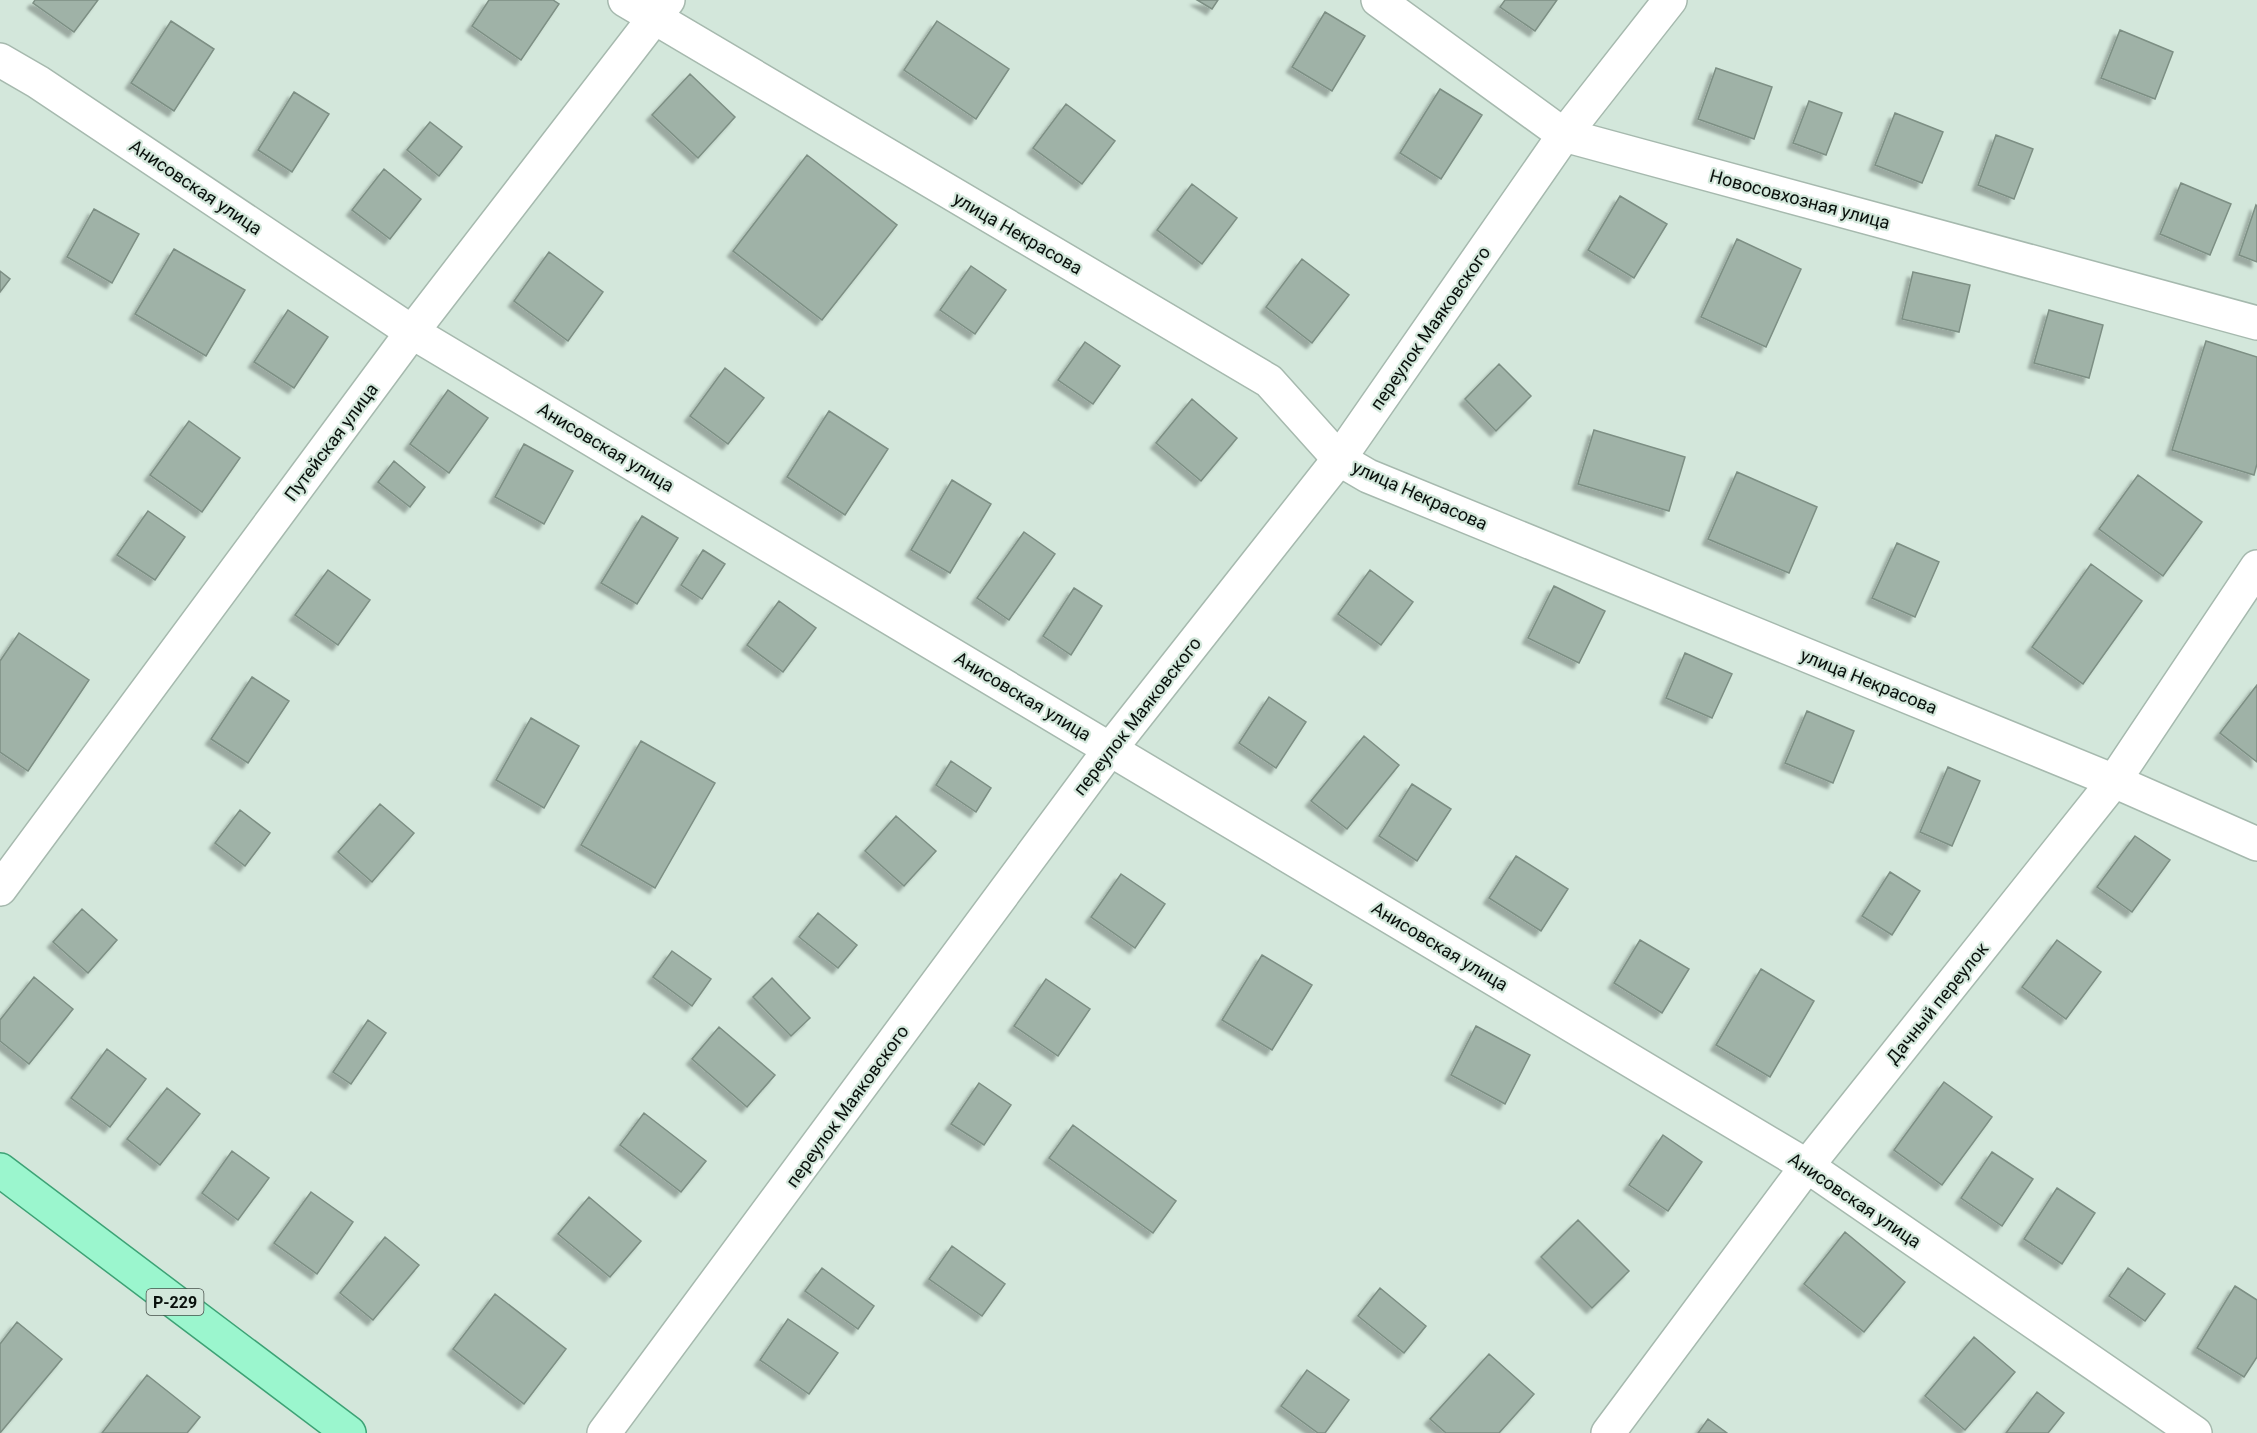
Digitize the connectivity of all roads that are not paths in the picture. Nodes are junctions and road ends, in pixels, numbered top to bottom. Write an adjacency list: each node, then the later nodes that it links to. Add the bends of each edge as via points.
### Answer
1 (625, 0): 4 (street, улица Некрасова)
2 (1378, 0): 6 (street, Новосовхозная улица)
3 (1670, 0): 6 (street, переулок Маяковского)
4 (661, 9): 8 (street, Путейская улица); 9 (street, улица Некрасова, via 1269,381)
5 (0, 60): 8 (street, Анисовская улица)
6 (1564, 135): 7 (street, Новосовхозная улица); 9 (street, переулок Маяковского)
7 (2257, 323)
8 (412, 332): 11 (street, Анисовская улица); 14 (street, Путейская улица)
9 (1339, 459): 11 (street, переулок Маяковского); 12 (street, улица Некрасова, via 1368,476)
10 (2257, 567): 12 (street, Дачный переулок)
11 (1111, 748): 15 (street, Анисовская улица); 18 (street, переулок Маяковского)
12 (2114, 781): 13 (street, улица Некрасова); 15 (street, Дачный переулок)
13 (2257, 844)
14 (0, 888)
15 (1807, 1166): 19 (street, Дачный переулок); 20 (street, Анисовская улица)
16 (0, 1170): 17 (main road, Р-229)
17 (349, 1433)
18 (604, 1433)
19 (1608, 1433)
20 (2195, 1433)

